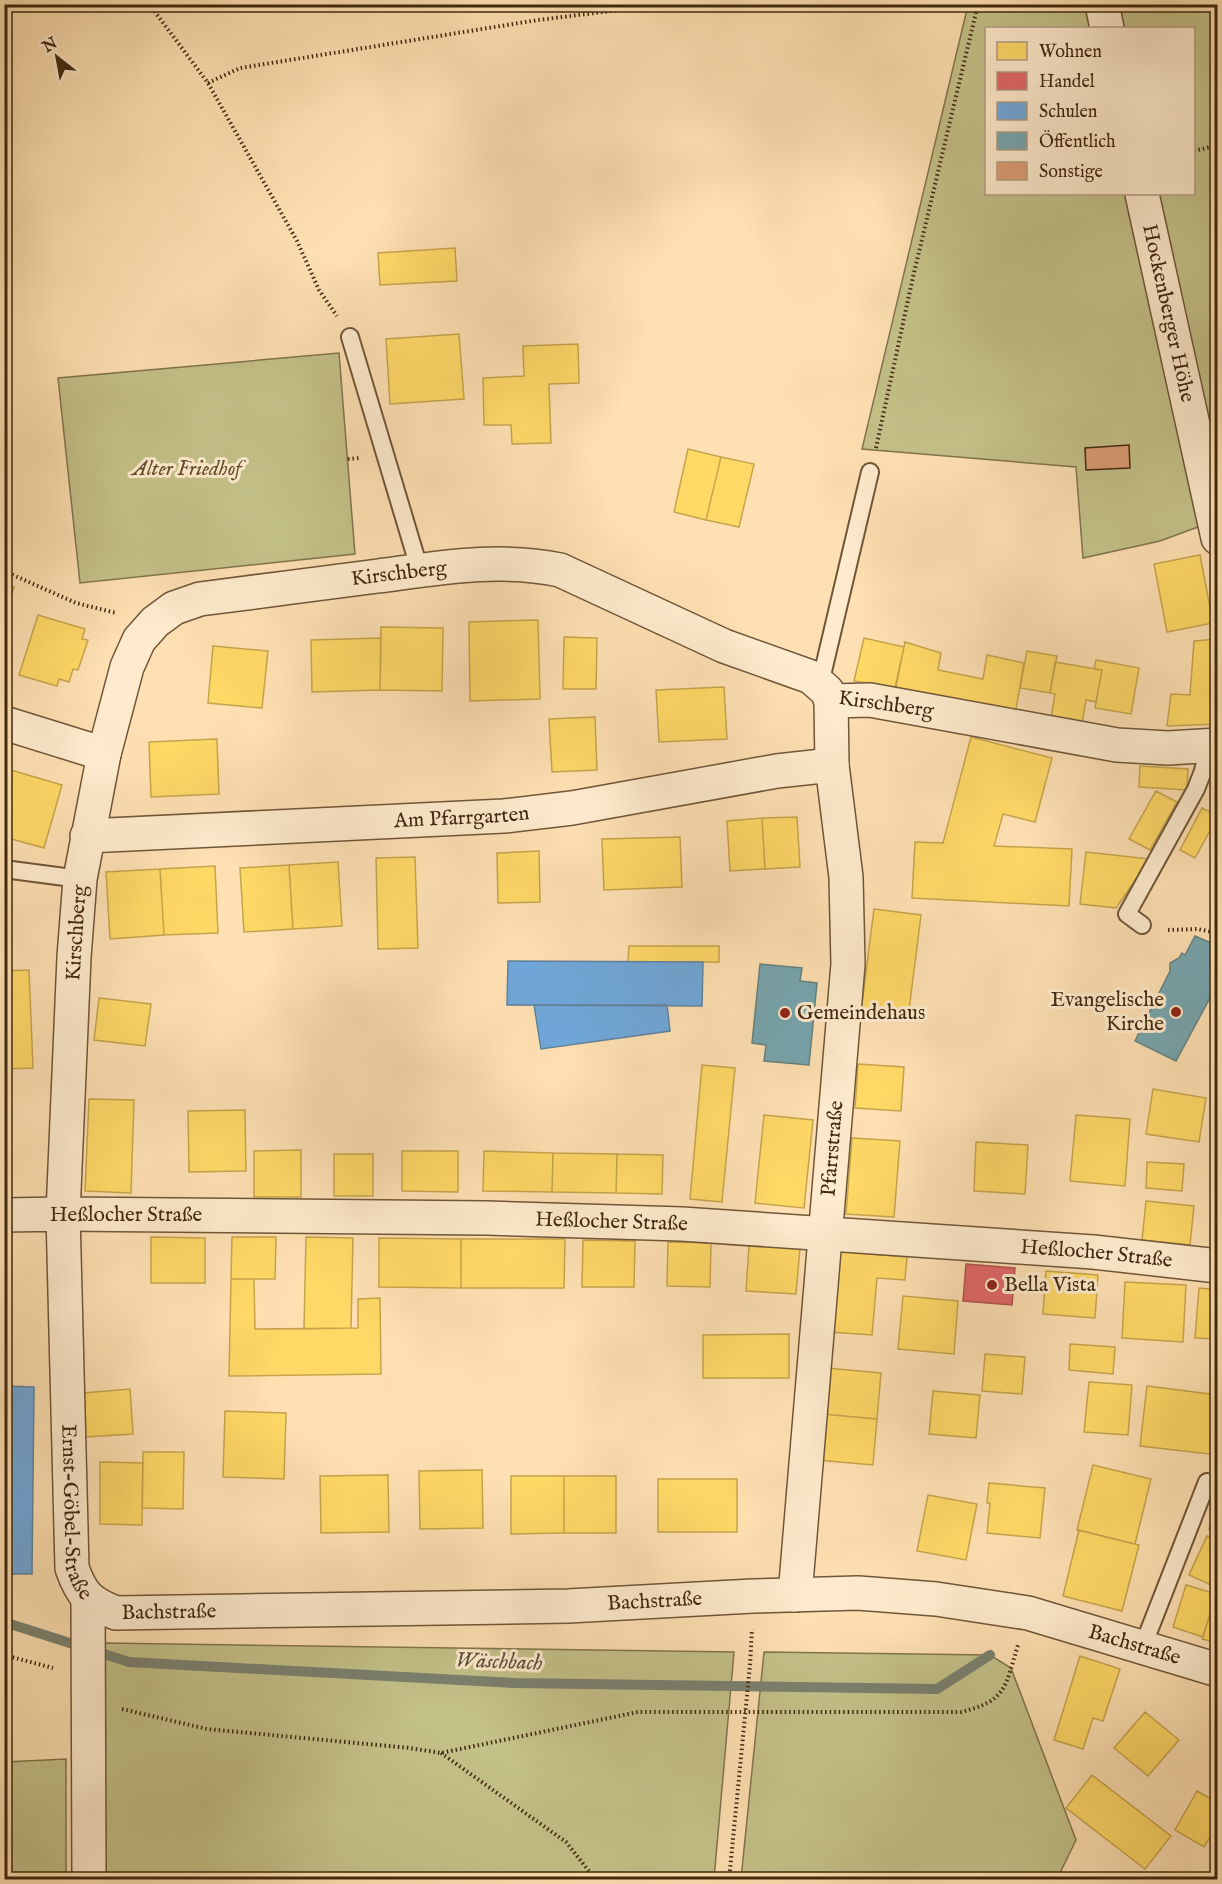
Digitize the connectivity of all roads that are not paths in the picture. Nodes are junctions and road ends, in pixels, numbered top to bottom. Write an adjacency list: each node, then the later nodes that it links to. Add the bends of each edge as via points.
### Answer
1 (1102, 4): 2 (street)
2 (1107, 27)
3 (1143, 195): 6 (street, Hockenberger Höhe)
4 (350, 337): 7 (lane)
5 (870, 472): 8 (lane)
6 (1218, 538)
7 (420, 571): 8 (street, Kirschberg, via 497,563 560,570 724,646 811,677); 11 (street, Kirschberg, via 200,599 174,608 154,622 139,640 127,667)
8 (826, 692): 10 (street, Kirschberg, via 1117,745); 12 (street, Pfarrstraße)
9 (4, 723): 11 (street)
10 (1213, 746): 16 (lane, via 1196,789 1127,914)
11 (104, 754): 13 (street, Kirschberg)
12 (832, 765): 13 (street, Am Pfarrgarten, via 504,816); 19 (street, Pfarrstraße, via 846,877 848,964)
13 (87, 836): 15 (street, Kirschberg)
14 (4, 869): 15 (lane)
15 (80, 879): 17 (street, Kirschberg)
16 (1142, 925)
17 (63, 1214): 18 (street, Heßlocher Straße); 19 (street, Heßlocher Straße, via 486,1218 682,1224); 23 (street, Ernst-Göbel-Straße, via 72,1568)
18 (4, 1215)
19 (826, 1234): 20 (street, Heßlocher Straße, via 1094,1252); 22 (street, Pfarrstraße)
20 (1218, 1266)
21 (1207, 1482): 24 (lane)
22 (795, 1595): 23 (street, Bachstraße, via 568,1606 116,1612); 24 (street, Bachstraße, via 858,1593 936,1599 1028,1613)
23 (87, 1609): 26 (street, Ernst-Göbel-Straße)
24 (1143, 1646): 25 (street, Bachstraße)
25 (1218, 1670)
26 (89, 1880)

